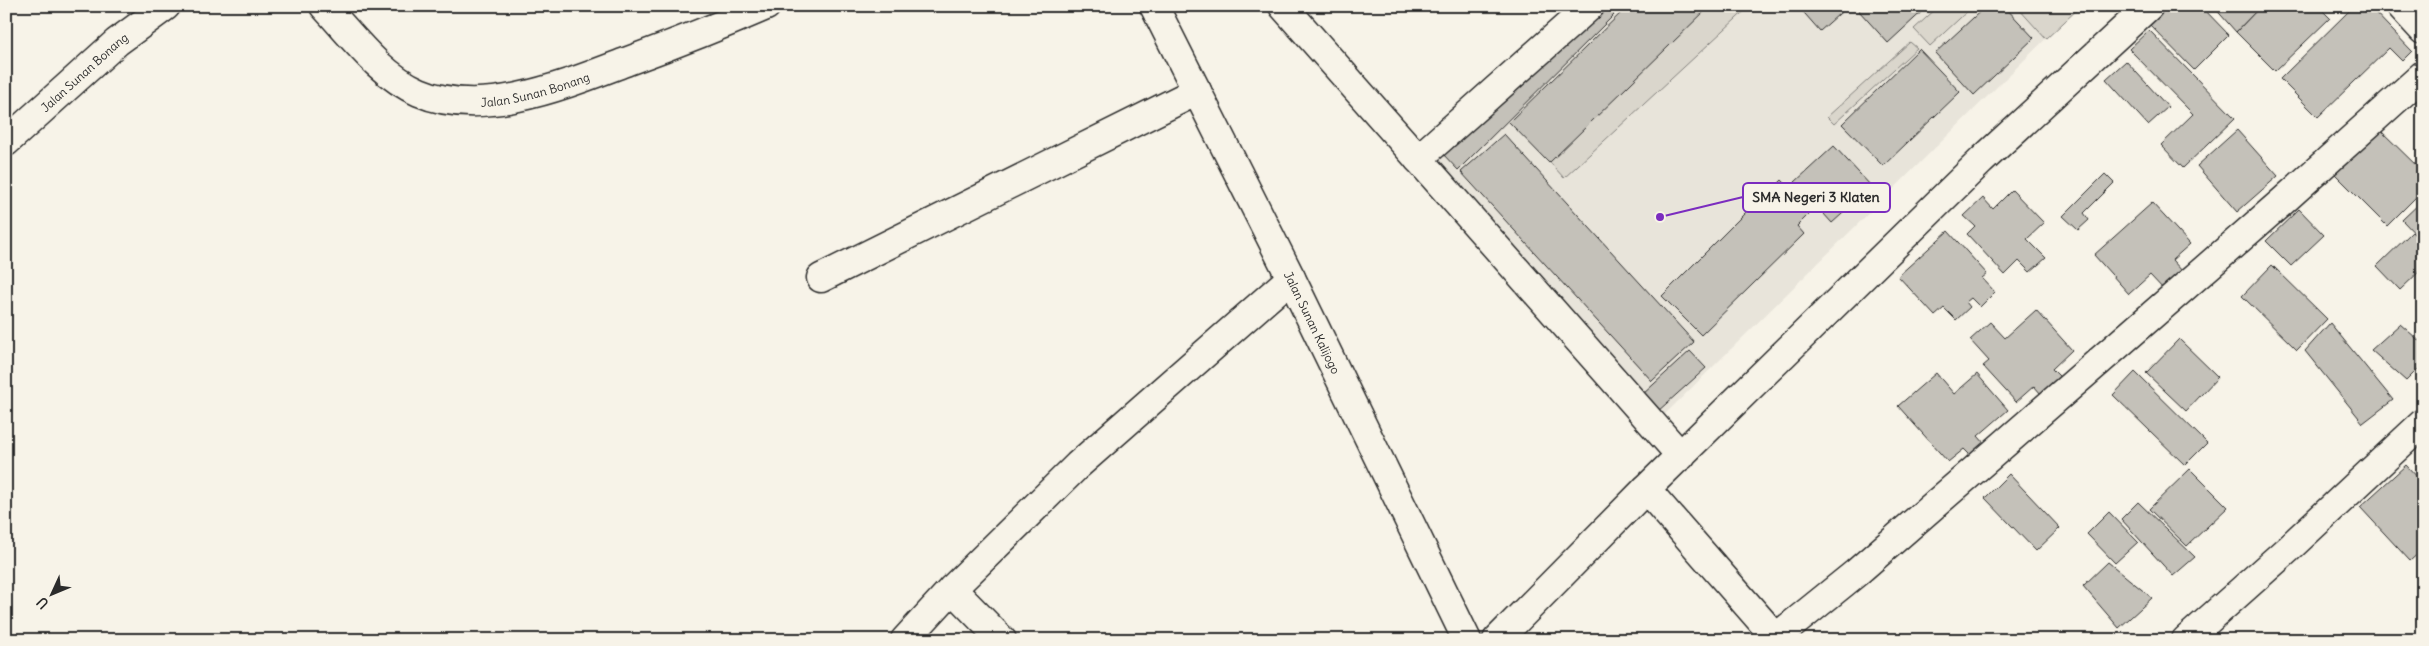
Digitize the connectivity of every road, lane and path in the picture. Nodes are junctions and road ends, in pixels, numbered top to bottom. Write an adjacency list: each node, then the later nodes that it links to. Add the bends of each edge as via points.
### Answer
1 (166, 6): 12 (street, Jalan Sunan Bonang, via 117,42)
2 (324, 6): 3 (street, Jalan Sunan Bonang, via 388,74 420,93 460,102 514,99 574,82 692,38)
3 (766, 6)
4 (1154, 6): 11 (street, Jalan Sunan Kalijogo)
5 (1283, 6): 13 (street)
6 (1590, 6): 13 (street)
7 (2148, 6): 17 (street, via 1981,161)
8 (2401, 6): 9 (street)
9 (2423, 30)
10 (2423, 75): 20 (street, via 2276,208)
11 (1197, 91): 14 (street); 15 (street, Jalan Sunan Kalijogo)
12 (6, 142)
13 (1418, 159): 17 (street)
14 (821, 278)
15 (1291, 278): 19 (street, via 1078,465); 23 (street, Jalan Sunan Kalijogo)
16 (2423, 423): 25 (street)
17 (1681, 456): 18 (street)
18 (1646, 489): 20 (street); 24 (street)
19 (952, 589): 21 (street); 22 (street)
20 (1776, 639)
21 (905, 640)
22 (1002, 640)
23 (1467, 640)
24 (1497, 640)
25 (2186, 640)

